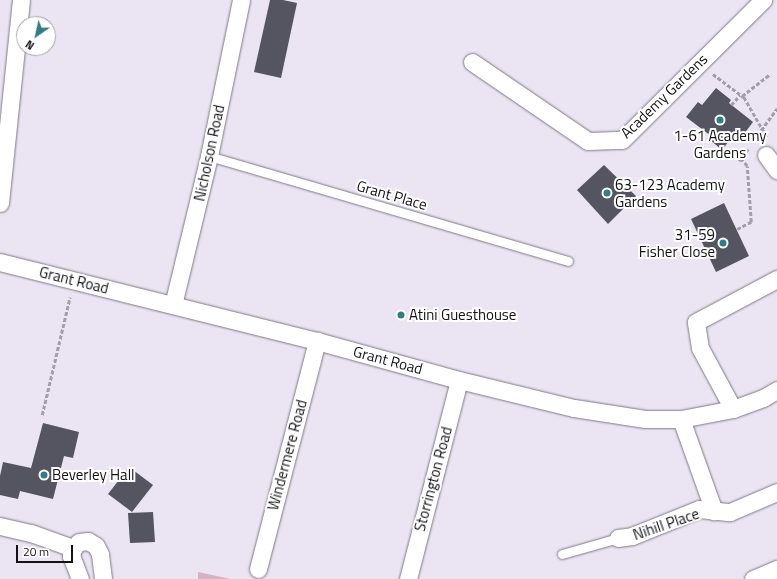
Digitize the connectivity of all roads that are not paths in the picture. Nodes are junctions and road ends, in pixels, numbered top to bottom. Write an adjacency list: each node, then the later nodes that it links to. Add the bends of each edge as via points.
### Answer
1 (21, 0): 8 (street)
2 (241, 0): 6 (street, Nicholson Road)
3 (763, 0): 4 (street, Academy Gardens, via 622,140 588,141)
4 (472, 62)
5 (766, 155): 7 (street)
6 (209, 156): 9 (lane, Grant Place); 12 (street, Nicholson Road)
7 (777, 170)
8 (0, 203)
9 (568, 261)
10 (0, 262): 12 (street, Grant Road)
11 (777, 279): 16 (street, via 696,322 700,348)
12 (173, 305): 13 (street, Grant Road)
13 (317, 341): 14 (street, Grant Road); 24 (street, Windermere Road)
14 (459, 380): 17 (street, Grant Road, via 574,408 645,419); 28 (street, Storrington Road)
15 (777, 390): 16 (street, Grant Road)
16 (733, 409): 17 (street, Grant Road)
17 (681, 419): 19 (street, Nihill Place)
18 (777, 492): 19 (street, Nihill Place, via 730,512)
19 (714, 511): 21 (street, Nihill Place, via 699,509 632,536)
20 (0, 526): 22 (street, via 31,533)
21 (618, 538): 23 (lane)
22 (72, 548): 26 (street, via 79,542 88,541 96,546 100,554); 27 (street, via 71,556)
23 (562, 554)
24 (258, 569)
25 (777, 569): 29 (street)
26 (103, 576): 27 (street)
27 (79, 578)
28 (408, 579)
29 (754, 579)

